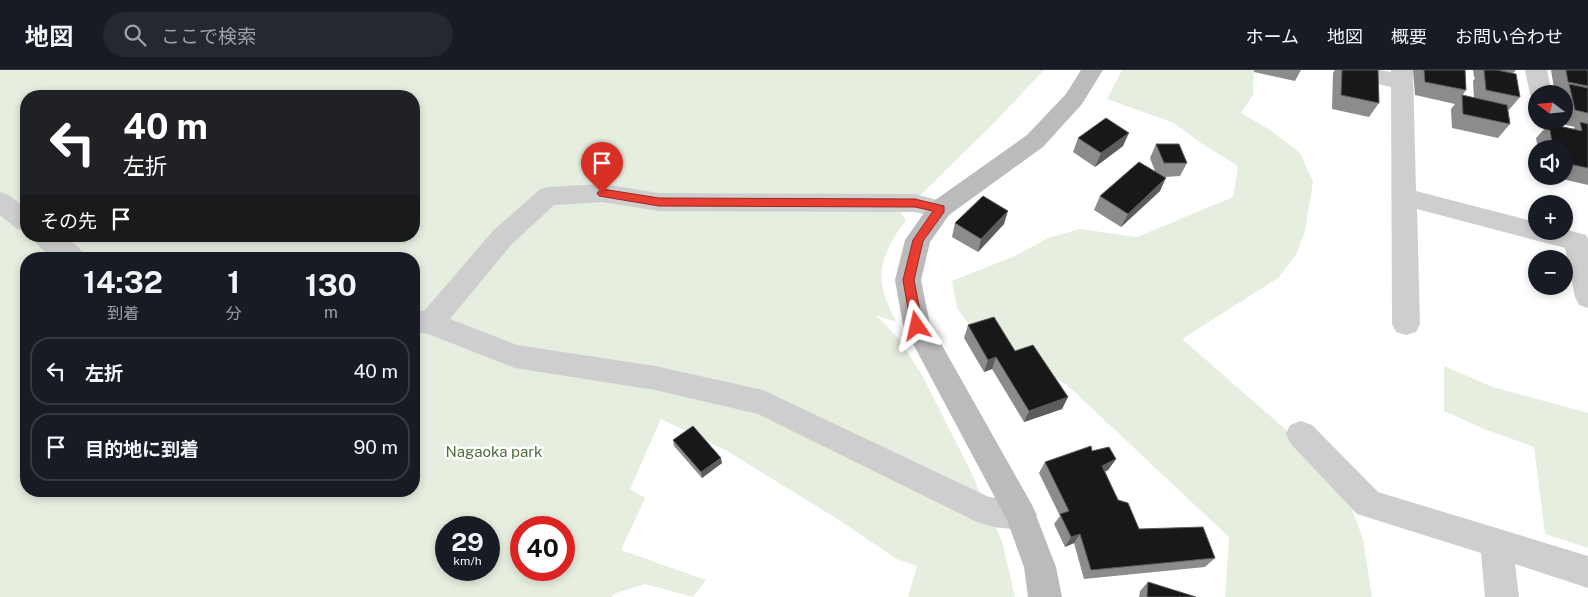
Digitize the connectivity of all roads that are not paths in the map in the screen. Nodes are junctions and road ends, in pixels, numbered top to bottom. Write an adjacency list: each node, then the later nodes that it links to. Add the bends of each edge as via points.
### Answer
1 (1092, 70): 8 (street, via 1074,99 1035,141)
2 (1348, 70): 4 (street)
3 (1536, 70): 5 (street)
4 (1402, 76): 6 (street)
5 (1539, 85)
6 (1404, 197): 10 (street); 16 (street)
7 (0, 201): 9 (street)
8 (940, 209): 15 (street, via 915,203 659,202 602,193 548,196 502,238); 18 (street, via 918,240 908,280 917,326)
9 (20, 217)
10 (1528, 229)
11 (1570, 240): 14 (street, via 1577,242)
12 (53, 242): 13 (street)
13 (65, 252)
14 (1588, 297)
15 (422, 322): 18 (street, via 515,356 655,378 763,402 986,511)
16 (1406, 324)
17 (1301, 434): 19 (street, via 1368,504)
18 (1021, 515): 21 (street, via 1040,566)
19 (1496, 542): 20 (street); 22 (street)
20 (1588, 572)
21 (1045, 597)
22 (1502, 597)

